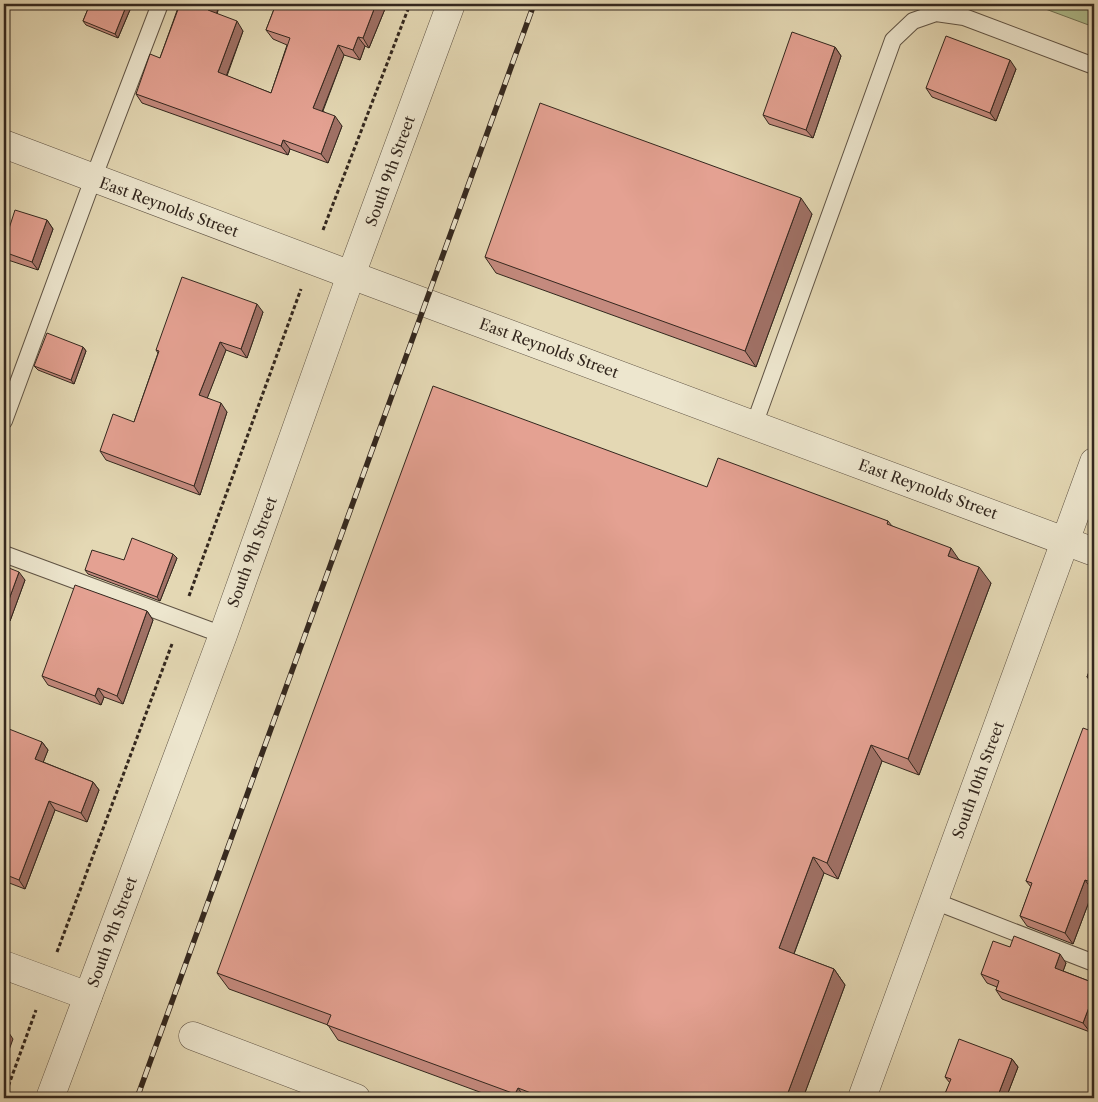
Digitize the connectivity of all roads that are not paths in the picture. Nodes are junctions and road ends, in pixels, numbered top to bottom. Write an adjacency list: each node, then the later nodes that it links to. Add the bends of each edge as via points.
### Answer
1 (160, 4): 5 (lane)
2 (451, 4): 6 (street, South 9th Street)
3 (1094, 66): 8 (lane, via 964,16 936,13 912,21 893,40)
4 (4, 144): 5 (street, East Reynolds Street)
5 (93, 179): 6 (street, East Reynolds Street); 7 (lane)
6 (351, 275): 8 (street, East Reynolds Street); 13 (street, South 9th Street)
7 (4, 421)
8 (754, 425): 10 (street, East Reynolds Street)
9 (1094, 462): 10 (street, South 10th Street)
10 (1066, 541): 11 (street, East Reynolds Street); 14 (street, South 10th Street)
11 (1094, 552)
12 (4, 554): 13 (lane)
13 (223, 635): 17 (street, South 9th Street)
14 (934, 901): 15 (lane); 21 (street, South 10th Street)
15 (1094, 963)
16 (4, 965): 17 (street)
17 (88, 996): 19 (street, South 9th Street)
18 (193, 1036): 20 (street)
19 (50, 1098)
20 (356, 1098)
21 (862, 1098)

